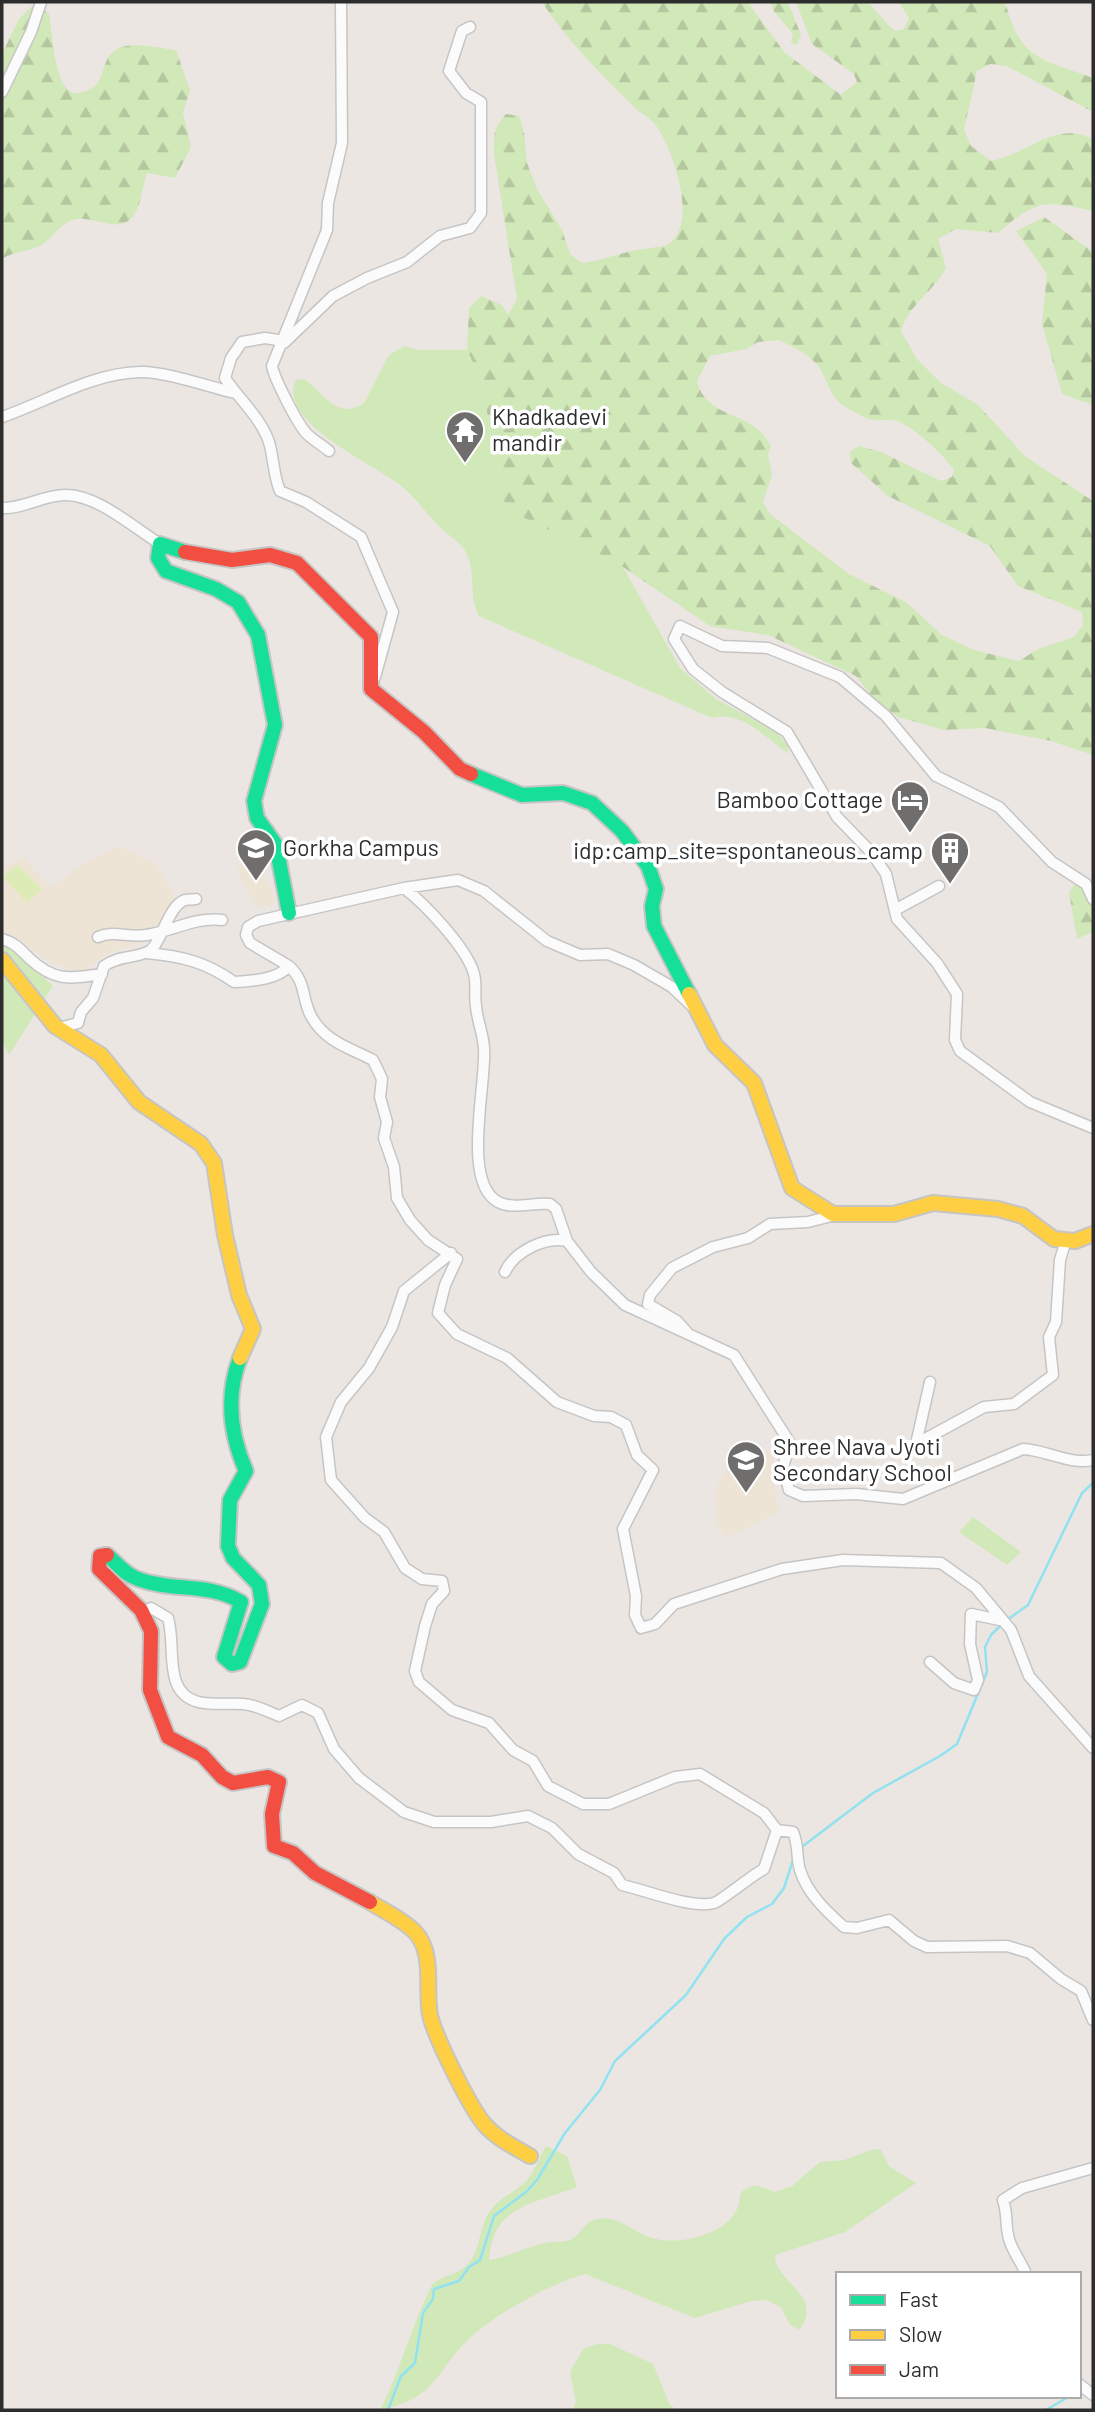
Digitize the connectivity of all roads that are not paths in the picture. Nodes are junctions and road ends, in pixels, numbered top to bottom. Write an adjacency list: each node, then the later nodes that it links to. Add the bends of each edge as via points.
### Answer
1 (41, 2): 4 (street)
2 (341, 2): 5 (street, via 342,143 328,203 327,230)
3 (470, 27): 5 (street, via 462,31 449,71 466,93 481,102 481,213 470,228 440,236 407,262 333,296)
4 (2, 92)
5 (283, 343): 6 (street, via 265,338 242,342 230,358 225,379); 8 (street, via 272,366 275,380 306,433)
6 (237, 393): 7 (street, via 142,372 119,374); 11 (street, via 269,442 273,475 281,491 361,537 393,612)
7 (2, 417)
8 (329, 451)
9 (2, 508): 10 (street, via 15,509 65,495 94,500)
10 (160, 544): 11 (street, via 194,555 232,560 270,555 297,563 372,637); 17 (street, via 158,558 166,571 238,602 258,635 275,725 254,801 257,818 276,845)
11 (371, 689): 26 (street, via 460,769 522,795 562,793 592,803 622,831 648,866 656,889 654,926)
12 (939, 886): 16 (street)
13 (404, 888): 17 (street); 26 (street, via 458,880 484,891 547,941 580,955 608,954 663,981); 32 (street, via 428,905 475,977 475,1005 485,1048 478,1119 482,1181 498,1202 551,1204)
14 (195, 899): 19 (street, via 183,901)
15 (1093, 899): 16 (street, via 1086,884 1052,862 999,807 936,776 886,716 840,677 768,648 722,646 680,626 674,639 694,669 787,732 837,817 886,874)
16 (895, 910): 28 (street, via 897,919 937,962 957,993 955,1040 960,1051 1030,1102)
17 (289, 913): 24 (street, via 258,921 248,927 246,935 250,943)
18 (222, 920): 19 (street, via 202,918)
19 (161, 932): 20 (street, via 129,937 110,932); 22 (street, via 158,944)
20 (98, 937)
21 (2, 939): 25 (street, via 12,941 40,969 66,980)
22 (147, 953): 24 (street, via 184,957 213,967 234,982 274,975); 25 (street, via 112,960)
23 (2, 960): 27 (street)
24 (289, 966): 33 (street, via 300,976 311,1016 337,1045 373,1060 382,1079 380,1097 387,1122 384,1138 394,1167 397,1198 428,1240)
25 (102, 974): 27 (street, via 78,1023)
26 (702, 1019): 29 (street, via 715,1045 754,1083 792,1188)
27 (58, 1028): 38 (street, via 102,1055 139,1102 201,1143 214,1163 239,1295 253,1329 236,1362 230,1406 232,1435 246,1471 230,1500 228,1546 233,1559 259,1585 262,1604 240,1661 232,1664 224,1657 241,1602 229,1592 143,1580 124,1572 108,1555 100,1556 99,1569)
28 (1093, 1128)
29 (839, 1214): 31 (street, via 894,1214 933,1203 998,1209 1023,1216 1054,1239); 35 (street, via 770,1224 748,1238 713,1247 672,1268 648,1304 677,1321)
30 (1093, 1234): 31 (street)
31 (1066, 1240): 36 (street, via 1056,1322 1049,1337 1053,1375 1014,1404 984,1407 916,1444)
32 (567, 1241): 34 (street, via 557,1239 533,1247 510,1260); 35 (street, via 625,1305)
33 (451, 1252): 39 (street, via 457,1259 438,1313 457,1334 507,1358 557,1402 626,1425 637,1455 653,1470 623,1529 633,1573 635,1615 641,1628 655,1624 674,1604 690,1598 782,1569 843,1560 941,1563 976,1588); 42 (street, via 404,1291 392,1327 369,1368 341,1402 326,1437 331,1480 384,1532 405,1568 422,1578 442,1581 444,1591 432,1604 415,1671 419,1682 452,1710 489,1723 513,1750 533,1761 548,1786 583,1804 609,1804 675,1777 700,1774 764,1813)
34 (505, 1272)
35 (690, 1335): 37 (street, via 734,1355 790,1443 783,1467 789,1489 803,1496 856,1494 904,1499 1023,1449)
36 (930, 1382)
37 (1093, 1460)
38 (143, 1613): 42 (street, via 151,1608 168,1618 174,1674 185,1694 205,1705 242,1704 279,1716 302,1705 311,1708 318,1713 334,1749 359,1778 422,1820 484,1823 528,1816 552,1828 578,1854 614,1873 622,1885 692,1903 715,1903 764,1869); 44 (street, via 151,1631 150,1690 168,1737 202,1755 233,1783 268,1777 279,1782 273,1801 274,1846 293,1853 314,1873 353,1891 415,1932 423,1946 430,2014 441,2043 484,2124)
39 (1000, 1620): 40 (street, via 971,1614 970,1644 978,1680 974,1689 954,1683); 41 (street, via 1011,1630 1029,1676)
40 (930, 1662)
41 (1093, 1748)
42 (777, 1830): 43 (street, via 793,1832 799,1868 809,1890 844,1927 889,1920 927,1947 1007,1946 1030,1953 1081,1991)
43 (1093, 2020)
44 (530, 2156)
45 (1093, 2168): 46 (street, via 1022,2188 1003,2200 1009,2238)
46 (1025, 2272)

